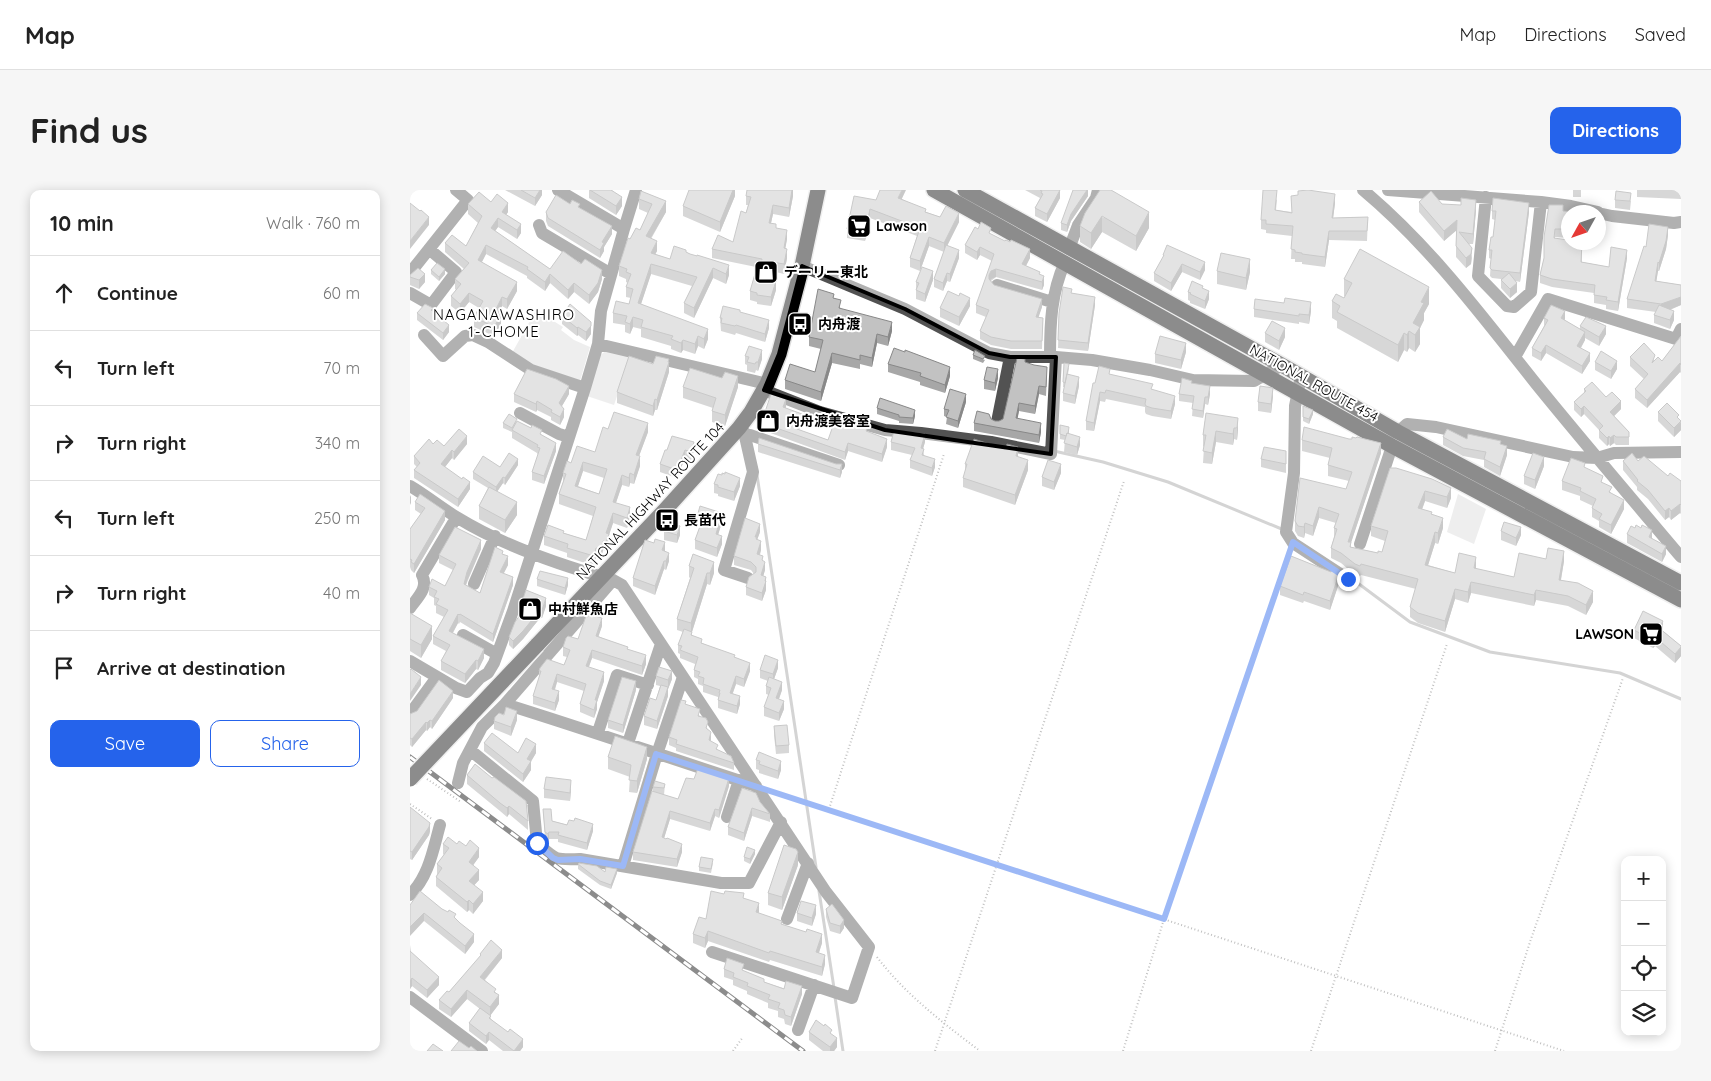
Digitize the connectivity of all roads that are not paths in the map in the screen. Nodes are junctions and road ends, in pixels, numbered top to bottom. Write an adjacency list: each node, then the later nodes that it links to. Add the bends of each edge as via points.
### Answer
1 (456, 190): 17 (street, via 468,200)
2 (558, 190): 16 (street)
3 (636, 190): 16 (street)
4 (818, 190): 19 (highway, NATIONAL HIGHWAY ROUTE 104)
5 (934, 190): 18 (highway, NATIONAL ROUTE 454)
6 (965, 190): 18 (highway, NATIONAL ROUTE 454)
7 (1098, 190): 18 (street, via 1078,225)
8 (1363, 190): 32 (street, via 1424,247)
9 (1388, 190): 10 (street)
10 (1486, 197): 11 (street); 23 (street, via 1478,276 1507,306 1514,307)
11 (1541, 202): 12 (street); 23 (street)
12 (1564, 205)
13 (1606, 214): 14 (street)
14 (1681, 222)
15 (539, 225): 21 (street, via 542,233)
16 (624, 229): 21 (street)
17 (429, 249): 20 (street); 24 (street, via 456,272 431,305)
18 (1067, 255): 26 (street); 33 (highway, NATIONAL ROUTE 454); 34 (highway, NATIONAL ROUTE 454)
19 (802, 266): 30 (street, via 905,309 989,353); 36 (highway, NATIONAL HIGHWAY ROUTE 104, via 779,354)
20 (410, 273)
21 (611, 274): 29 (street, via 601,311)
22 (997, 285): 26 (street)
23 (1531, 292): 25 (street)
24 (410, 293)
25 (1548, 299): 27 (street, via 1676,340); 32 (street)
26 (1052, 302): 31 (street)
27 (1681, 329)
28 (424, 335): 37 (street, via 443,356 466,336 473,336 531,370)
29 (598, 344): 36 (street); 37 (street)
30 (1010, 357): 31 (street); 40 (street)
31 (1053, 357): 34 (street, via 1092,360 1193,380 1254,380); 36 (street, via 1051,454 991,442 885,430 820,412)
32 (1515, 357): 45 (street)
33 (1282, 366): 34 (street); 35 (highway, NATIONAL ROUTE 454)
34 (1266, 375): 38 (highway, NATIONAL ROUTE 454)
35 (1301, 376): 38 (street); 43 (highway, NATIONAL ROUTE 454)
36 (766, 387): 41 (highway, NATIONAL HIGHWAY ROUTE 104)
37 (586, 388): 42 (street)
38 (1298, 392): 43 (highway, NATIONAL ROUTE 454); 55 (street, via 1294,473 1286,532 1293,542)
39 (520, 413): 42 (street)
40 (998, 422)
41 (742, 432): 46 (street); 53 (street, via 753,472 724,570); 54 (highway, NATIONAL HIGHWAY ROUTE 104, via 664,511)
42 (569, 437): 51 (street)
43 (1395, 439): 45 (street, via 1407,424 1436,427 1572,457); 50 (street); 56 (highway, NATIONAL ROUTE 454); 58 (highway, NATIONAL ROUTE 454)
44 (1681, 452): 45 (street, via 1614,453)
45 (1597, 458): 52 (street)
46 (839, 464)
47 (410, 486): 48 (street)
48 (456, 518): 49 (street); 59 (street, via 422,575 425,586)
49 (495, 536): 51 (street); 57 (street)
50 (1360, 544)
51 (531, 553): 54 (street); 62 (street)
52 (1681, 557)
53 (748, 578)
54 (607, 579): 61 (street, via 622,586); 67 (street); 73 (highway, NATIONAL HIGHWAY ROUTE 104, bridge, via 537,645)
55 (1348, 579)
56 (1681, 583)
57 (474, 584)
58 (1681, 600)
59 (410, 608)
60 (462, 635): 62 (street)
61 (661, 644): 65 (street); 66 (street)
62 (497, 654): 64 (street, via 488,673 466,692)
63 (410, 661): 64 (street)
64 (437, 677): 68 (street)
65 (683, 677): 72 (street); 76 (street)
66 (648, 685): 69 (street, via 617,675); 70 (street)
67 (505, 704): 69 (street); 71 (street, via 482,727)
68 (410, 714)
69 (598, 732): 70 (street)
70 (628, 743): 72 (street)
71 (470, 750): 75 (street); 81 (street, via 533,801 537,843 553,858)
72 (656, 754): 74 (street); 81 (street)
73 (416, 778)
74 (739, 780): 76 (street); 77 (street)
75 (458, 783)
76 (756, 786): 78 (street)
77 (727, 817)
78 (781, 822): 80 (street); 81 (street, via 749,883 721,883)
79 (440, 825): 82 (street, via 428,867 420,885)
80 (808, 863): 83 (street); 85 (street, via 869,947 852,998)
81 (623, 866)
82 (410, 895)
83 (787, 919)
84 (712, 952): 85 (street)
85 (814, 986): 87 (street)
86 (410, 997): 88 (street)
87 (798, 1030)
88 (482, 1051)

